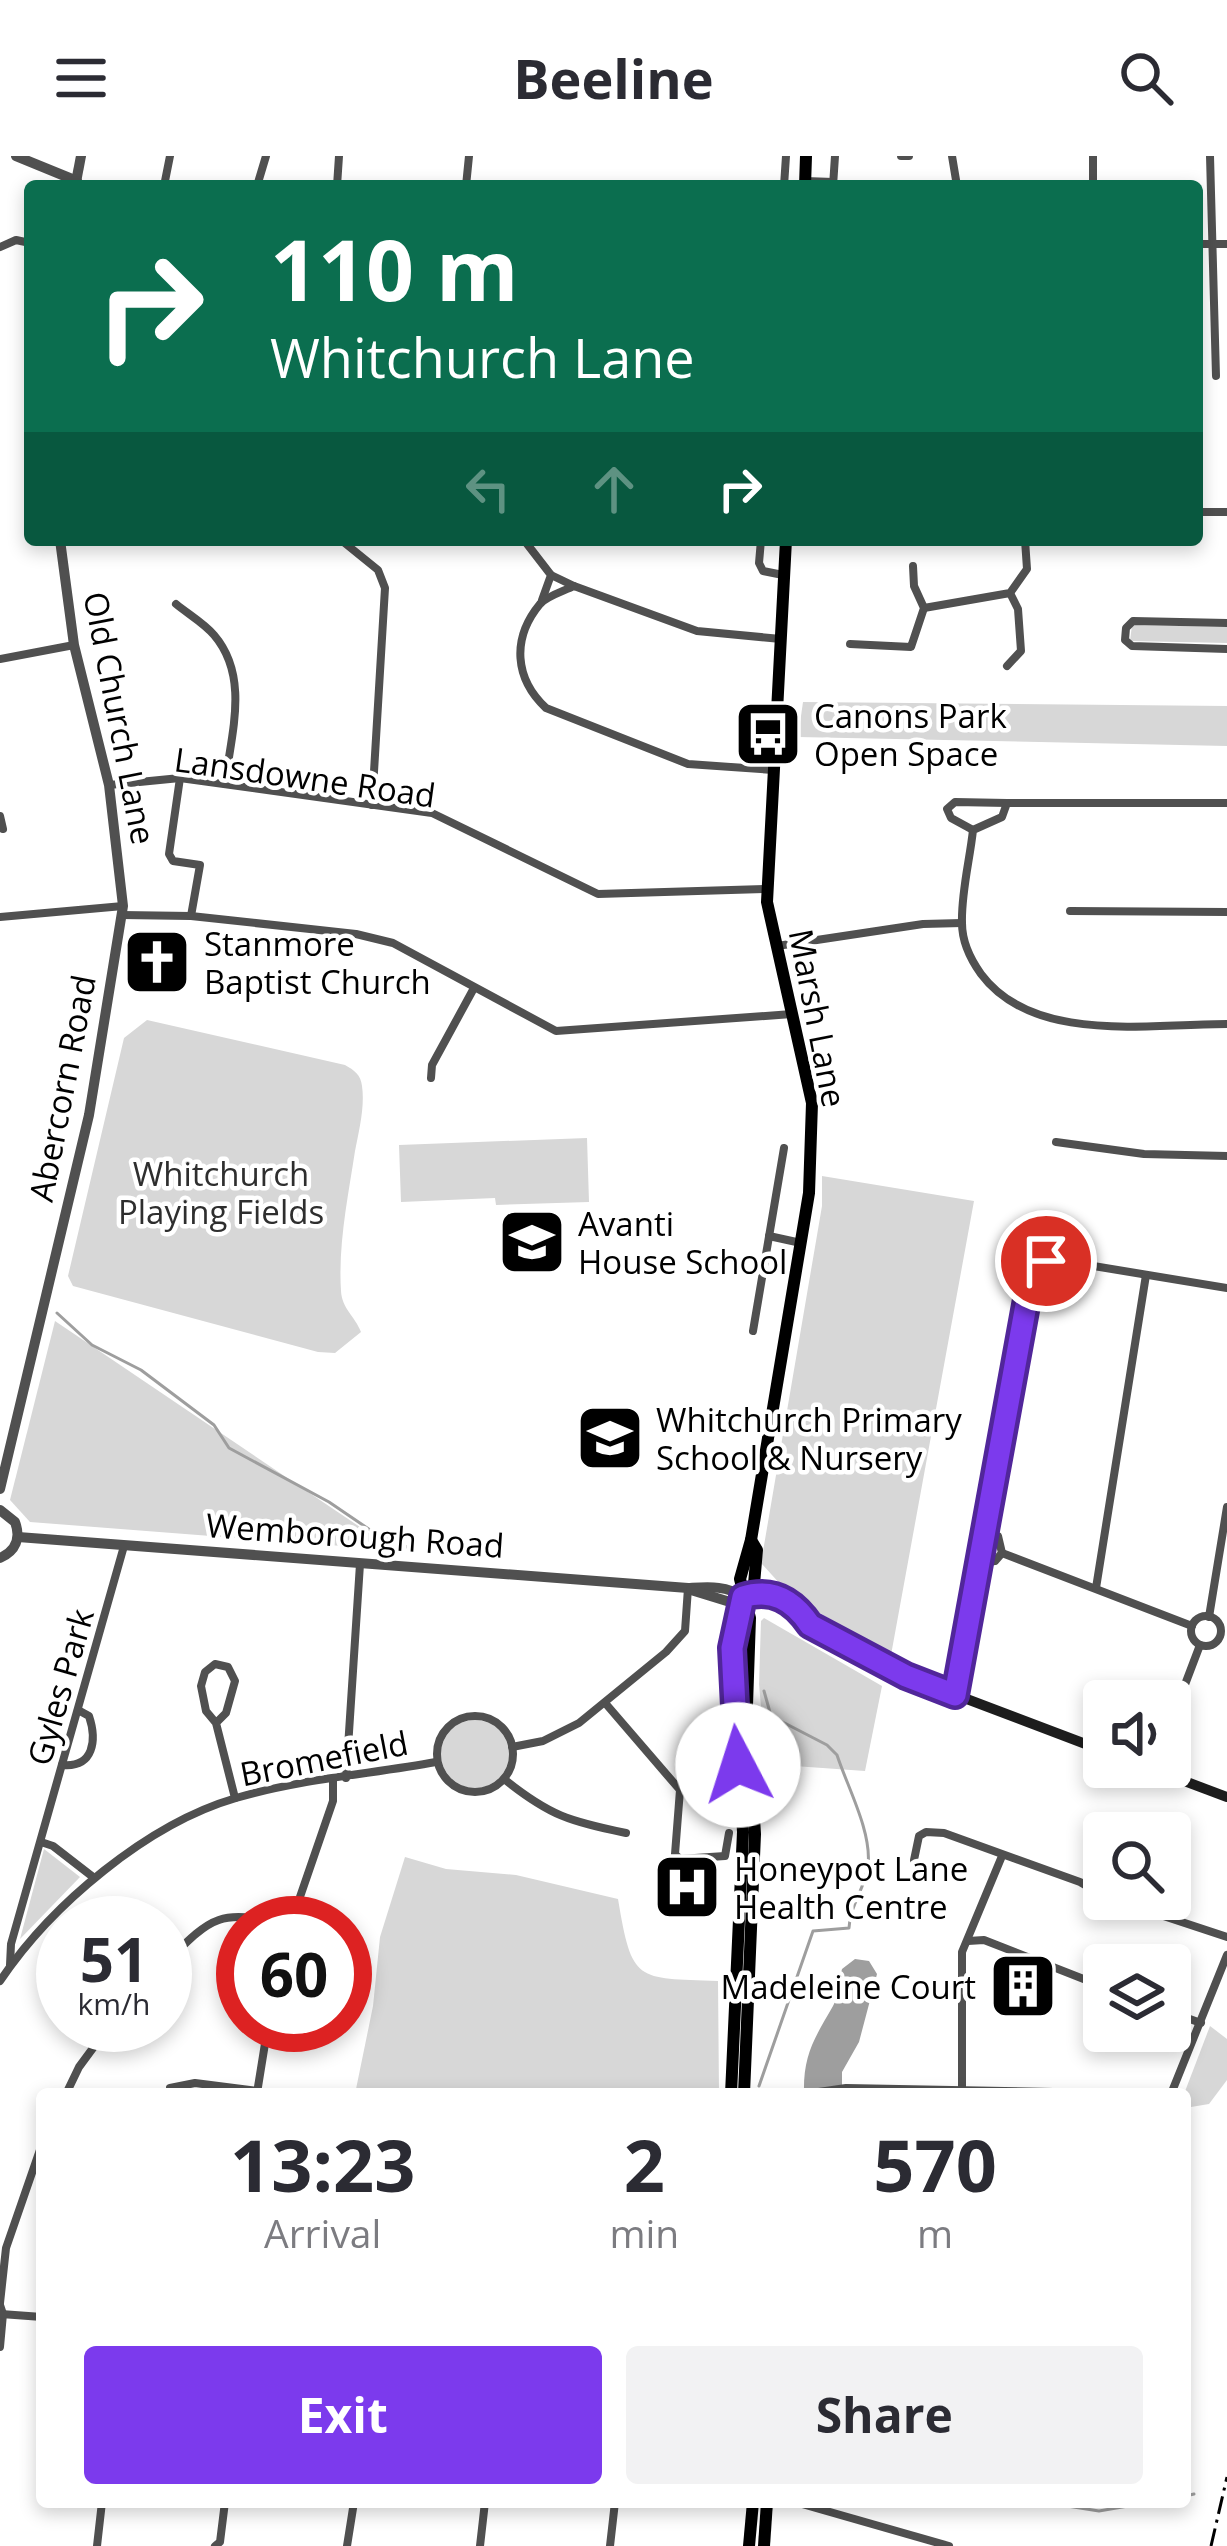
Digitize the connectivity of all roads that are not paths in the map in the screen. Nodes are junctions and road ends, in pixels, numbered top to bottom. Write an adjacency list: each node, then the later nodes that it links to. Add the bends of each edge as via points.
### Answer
1 (16, 156): 3 (street)
2 (1210, 156): 5 (street)
3 (69, 180)
4 (1203, 244): 5 (street)
5 (1213, 244): 6 (street); 7 (street)
6 (1227, 244)
7 (1216, 376)
8 (61, 546): 25 (street, Old Church Lane)
9 (348, 546): 35 (street, via 378,570 386,588)
10 (529, 546): 15 (street)
11 (760, 546): 16 (street, via 764,572)
12 (786, 546): 16 (main road, Marsh Lane)
13 (1025, 546): 18 (street, via 1027,569)
14 (913, 566): 21 (street)
15 (551, 575): 17 (street); 19 (street)
16 (784, 575): 23 (main road, Marsh Lane)
17 (574, 586): 19 (street); 23 (street, via 698,631)
18 (1010, 593): 21 (street); 28 (street, via 1021,651)
19 (542, 602): 29 (street, via 519,664 546,708 688,764)
20 (176, 604): 31 (street, via 214,635 233,668)
21 (924, 608): 24 (street, via 911,646)
22 (1227, 622): 26 (street, via 1133,622 1125,640)
23 (781, 639): 29 (main road, Marsh Lane)
24 (850, 644)
25 (74, 645): 27 (street); 32 (street, Old Church Lane)
26 (1227, 649)
27 (0, 659)
28 (1007, 666)
29 (772, 770): 39 (main road, Marsh Lane)
30 (180, 778): 31 (street, Lansdowne Road); 32 (street, Lansdowne Road); 43 (street, via 169,854 200,865)
31 (225, 784): 35 (street, Lansdowne Road)
32 (109, 785): 40 (street, Old Church Lane)
33 (1227, 802): 34 (street)
34 (1007, 803): 38 (street, via 1002,817); 38 (street, via 956,802 947,809)
35 (372, 805): 39 (street, Lansdowne Road, via 432,813 598,894)
36 (0, 816): 37 (street)
37 (3, 829)
38 (973, 830): 45 (street)
39 (767, 890): 46 (main road, Marsh Lane)
40 (123, 911): 43 (street); 44 (street); 61 (street, Abercorn Road, via 89,1115)
41 (1070, 911): 42 (street)
42 (1227, 912)
43 (191, 916): 47 (street, via 393,943)
44 (0, 917)
45 (962, 922): 46 (street); 49 (street, via 982,976 1031,1015 1070,1024)
46 (777, 946): 48 (main road, Marsh Lane)
47 (474, 988): 48 (street, via 556,1031); 50 (street)
48 (794, 1014): 55 (main road, Marsh Lane, via 813,1120)
49 (1227, 1024)
50 (431, 1078)
51 (1056, 1142): 53 (street)
52 (784, 1148): 54 (street)
53 (1227, 1156)
54 (769, 1236): 55 (street); 60 (street)
55 (801, 1243): 73 (main road, Marsh Lane)
56 (1051, 1259): 57 (street); 57 (street, via 1034,1246); 58 (street)
57 (1034, 1267): 64 (street)
58 (1146, 1275): 59 (street); 72 (street)
59 (1227, 1288)
60 (754, 1331)
61 (0, 1489)
62 (1227, 1507): 74 (street)
63 (0, 1510): 65 (street)
64 (987, 1532): 67 (street, via 998,1536); 70 (street)
65 (18, 1537): 66 (street, Wemborough Road); 68 (street)
66 (124, 1545): 69 (street, Wemborough Road); 81 (street, Gyles Park)
67 (1002, 1552): 70 (street); 72 (street)
68 (0, 1558)
69 (360, 1562): 71 (street, Wemborough Road); 87 (street)
70 (981, 1563): 79 (street)
71 (688, 1588): 73 (street, Wemborough Road); 80 (street, via 680,1639)
72 (1096, 1588): 75 (street)
73 (743, 1597): 79 (main road); 116 (main road, via 732,1648 743,1832); 117 (main road, via 755,1834)
74 (1209, 1617): 75 (street); 76 (street)
75 (1192, 1626): 77 (street)
76 (1224, 1636): 77 (street)
77 (1200, 1645): 78 (street)
78 (1187, 1680)
79 (955, 1695): 83 (main road)
80 (606, 1704): 84 (street, via 542,1741); 94 (street, via 680,1790 675,1854 725,1856)
81 (78, 1710): 86 (street, Gyles Park); 86 (street, via 96,1737 88,1757)
82 (217, 1723): 82 (street, via 201,1686 214,1664 228,1667 235,1682); 92 (street)
83 (1083, 1743)
84 (512, 1748): 85 (street, Bromefield, via 502,1727 472,1716 442,1734); 88 (street)
85 (436, 1762): 87 (street, Bromefield); 88 (street, Bromefield, via 451,1785 468,1792)
86 (62, 1766): 95 (street, Gyles Park)
87 (346, 1778): 89 (street, Bromefield)
88 (504, 1779): 93 (street, via 565,1820)
89 (333, 1780): 92 (street, Bromefield); 100 (street, via 333,1801)
90 (1191, 1783): 91 (main road)
91 (1227, 1797)
92 (236, 1798): 98 (street, Bromefield, via 158,1831)
93 (626, 1833)
94 (730, 1833)
95 (41, 1841): 98 (street); 105 (street, Gyles Park)
96 (1002, 1856): 97 (street, via 926,1832); 99 (street); 103 (street)
97 (914, 1860)
98 (93, 1877): 105 (street, Bromefield)
99 (1083, 1884)
100 (298, 1896)
101 (1175, 1920): 102 (street)
102 (1227, 1937)
103 (968, 1941): 106 (street, via 984,1940); 118 (street)
104 (1227, 1955): 109 (street)
105 (10, 1966): 107 (street, Bromefield)
106 (1083, 1980)
107 (0, 1981)
108 (1191, 2019): 109 (street)
109 (1201, 2023): 119 (street)
110 (90, 2052): 112 (street)
111 (264, 2052): 115 (street)
112 (69, 2088)
113 (170, 2088): 114 (street)
114 (229, 2088)
115 (258, 2088)
116 (731, 2088)
117 (745, 2088)
118 (962, 2088)
119 (1174, 2088)
120 (36, 2161): 121 (street, via 6,2248)
121 (1, 2309): 122 (street); 123 (street)
122 (36, 2316)
123 (0, 2347)
124 (101, 2508): 133 (street)
125 (224, 2508): 132 (street)
126 (353, 2508): 134 (street)
127 (484, 2508): 135 (street)
128 (614, 2508): 136 (street)
129 (752, 2508): 137 (main road)
130 (767, 2508): 138 (main road)
131 (815, 2508): 139 (street)
132 (220, 2545)
133 (97, 2546)
134 (347, 2546)
135 (480, 2546)
136 (610, 2546)
137 (749, 2546)
138 (764, 2546)
139 (949, 2546)

